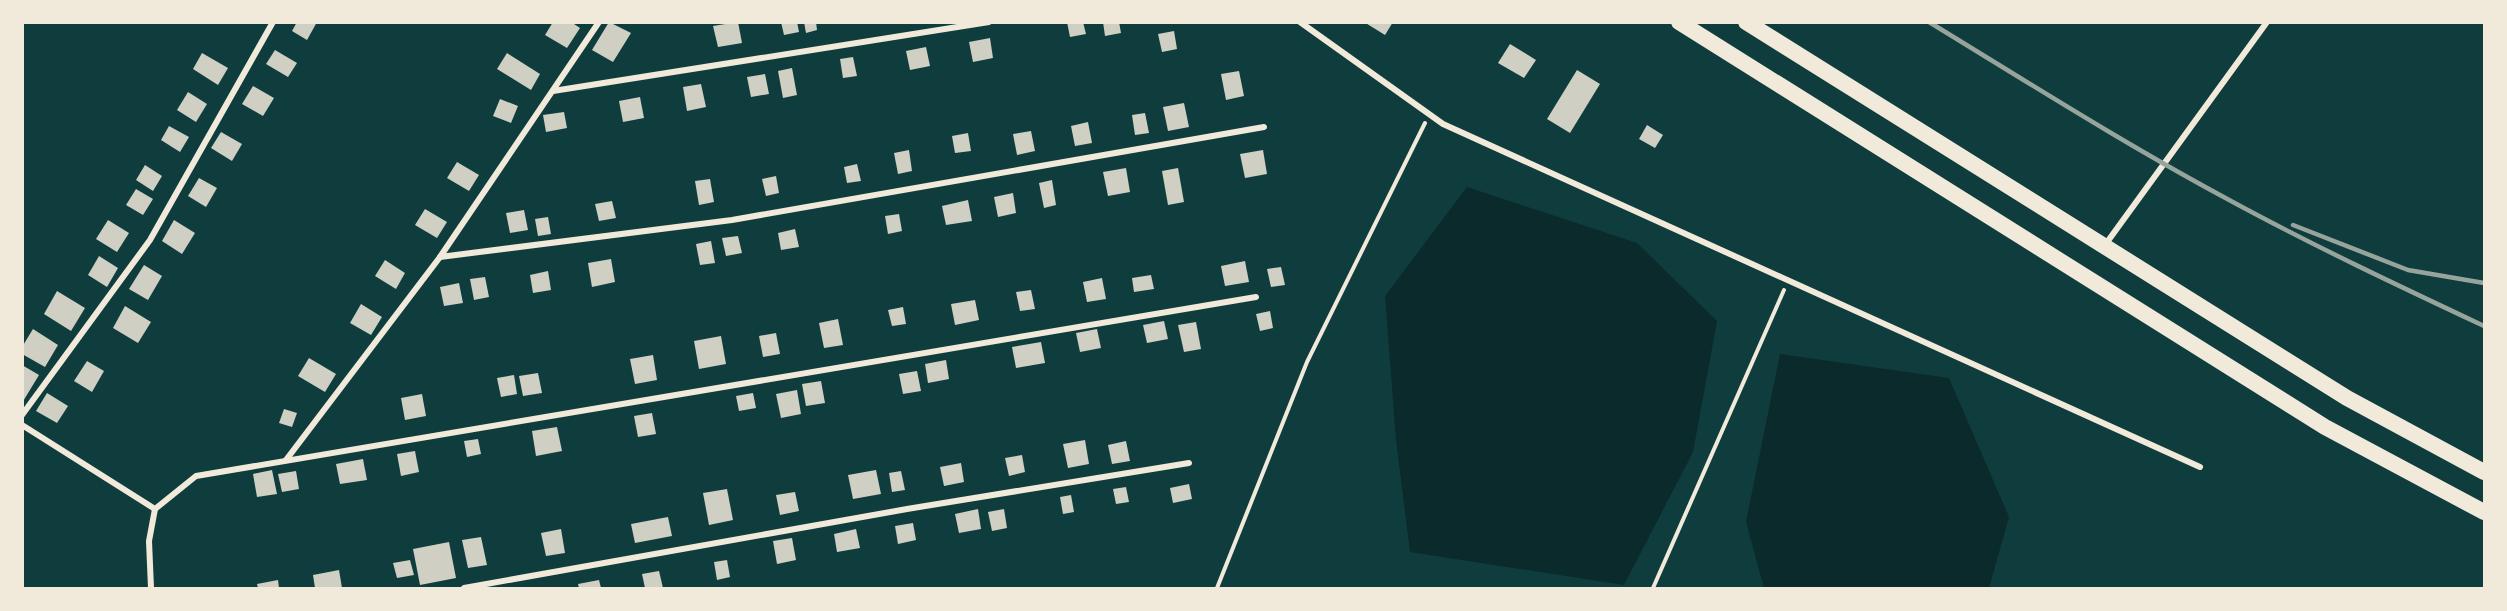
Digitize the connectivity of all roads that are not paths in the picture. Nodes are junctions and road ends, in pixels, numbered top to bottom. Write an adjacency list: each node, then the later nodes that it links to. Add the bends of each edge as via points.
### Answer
1 (273, 22): 13 (street, via 150,240)
2 (599, 22): 8 (street)
3 (989, 22): 8 (street)
4 (1300, 22): 17 (street, via 1443,124)
5 (1679, 22): 20 (highway, via 2325,427)
6 (1746, 22): 10 (highway)
7 (2266, 22): 10 (street)
8 (553, 91): 11 (street)
9 (1264, 127): 11 (street, via 732,220)
10 (2105, 245): 18 (highway, via 2347,398)
11 (440, 257): 15 (street)
12 (1256, 297): 15 (street)
13 (22, 415)
14 (22, 425): 19 (street)
15 (286, 460): 19 (street, via 196,476)
16 (1189, 463): 22 (street)
17 (2200, 467)
18 (2484, 472)
19 (155, 509): 21 (street, via 149,541)
20 (2484, 512)
21 (151, 588)
22 (464, 588)

